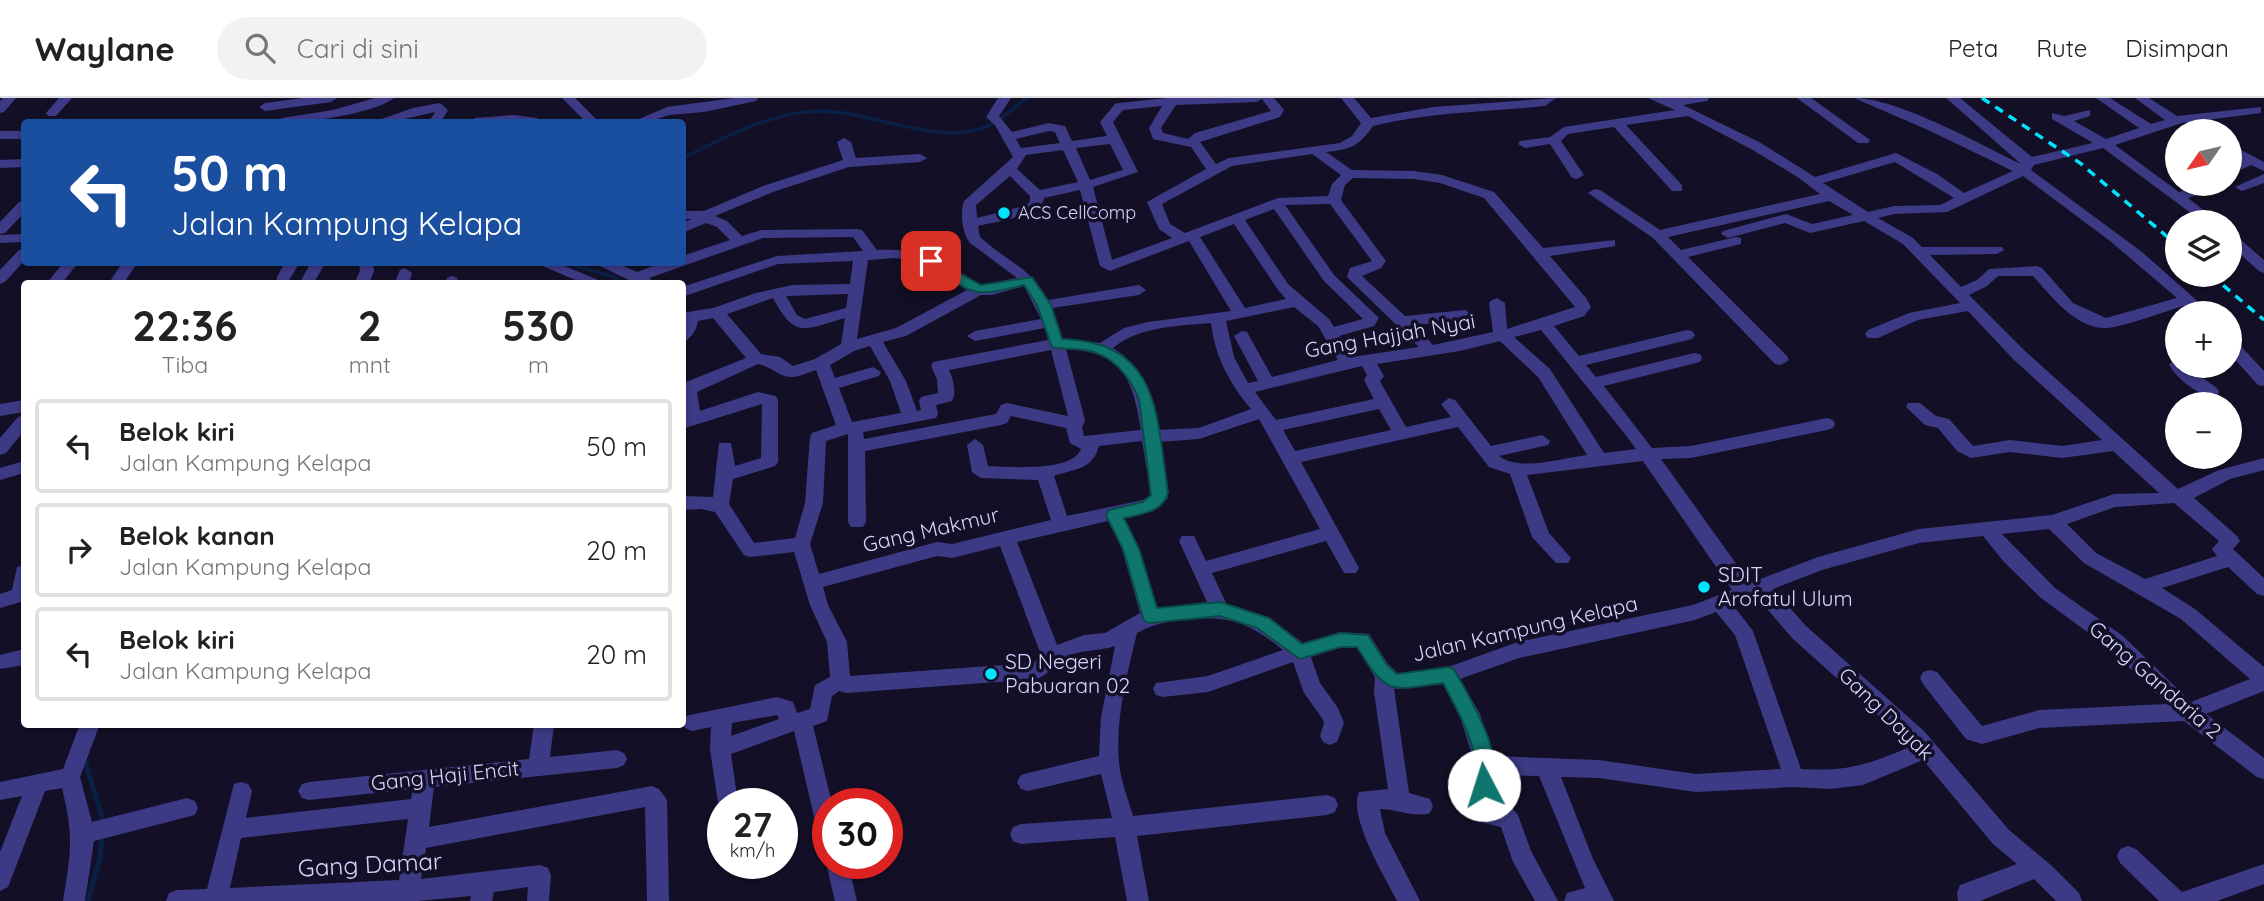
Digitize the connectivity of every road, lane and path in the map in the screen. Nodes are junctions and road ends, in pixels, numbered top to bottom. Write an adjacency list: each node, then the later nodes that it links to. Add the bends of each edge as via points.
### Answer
1 (10, 98): 24 (street)
2 (66, 98): 27 (street)
3 (331, 98): 22 (street)
4 (388, 98): 20 (street)
5 (568, 98): 33 (street)
6 (752, 98): 34 (street, via 667,111)
7 (1005, 98): 46 (street, via 994,111)
8 (1256, 98): 21 (street)
9 (1267, 98): 51 (street, via 1278,110 1276,114)
10 (1348, 98): 38 (street)
11 (1550, 98): 38 (street)
12 (1654, 98): 23 (street)
13 (1701, 98): 23 (street)
14 (1803, 98): 49 (street)
15 (1860, 98): 61 (street)
16 (1952, 98): 61 (street)
17 (2102, 98): 41 (street)
18 (2141, 98): 35 (street)
19 (2237, 98): 25 (street, via 2257,110)
20 (364, 102): 30 (street)
21 (1171, 102): 47 (street, via 1119,107 1106,122); 51 (street, via 1155,128 1158,136)
22 (268, 103): 29 (street)
23 (1670, 103): 26 (street)
24 (0, 109)
25 (2251, 111): 36 (street); 37 (street)
26 (1690, 112): 39 (street); 42 (street)
27 (52, 113)
28 (2086, 113): 53 (street, via 2059,118)
29 (258, 119)
30 (304, 119)
31 (394, 119): 32 (street, via 440,107)
32 (437, 119)
33 (590, 119)
34 (646, 119)
35 (2176, 119)
36 (2186, 119)
37 (2264, 120)
38 (1367, 123): 55 (street, via 1357,139)
39 (1618, 123): 48 (street, via 1571,129); 73 (street)
40 (2165, 124): 41 (street)
41 (2149, 129): 53 (street)
42 (1726, 130): 45 (street); 69 (street)
43 (0, 135): 44 (street)
44 (21, 135)
45 (1708, 136)
46 (1009, 137): 54 (street, via 1054,127 1060,129); 56 (street)
47 (1116, 139): 54 (street); 70 (street, via 1131,173)
48 (1554, 140): 52 (street); 68 (street)
49 (1863, 140)
50 (844, 142): 59 (street)
51 (1192, 142): 65 (street)
52 (1525, 144)
53 (2105, 144): 61 (street); 71 (street)
54 (1068, 145): 56 (street); 70 (street)
55 (1314, 150): 65 (street, via 1229,162); 66 (street)
56 (1020, 152): 63 (street)
57 (2242, 155): 62 (street)
58 (920, 158): 59 (street)
59 (848, 163): 84 (street, via 768,189)
60 (12, 164): 67 (street)
61 (2027, 166): 78 (street); 125 (street)
62 (2261, 167): 64 (street); 72 (street)
63 (1010, 169): 75 (street); 88 (street, via 972,200)
64 (2242, 169)
65 (1214, 170): 92 (street, via 1154,202 1164,226)
66 (1349, 174): 79 (street, via 1339,184); 101 (street, via 1442,179 1489,195)
67 (0, 175)
68 (1577, 175)
69 (1813, 182): 76 (street); 78 (street, via 1896,157)
70 (1086, 185): 75 (street); 92 (street, via 1107,265)
71 (2165, 186)
72 (2242, 187)
73 (1677, 188)
74 (1595, 193): 91 (street)
75 (1037, 195): 88 (street, via 1037,203 1029,209)
76 (1831, 196): 86 (street); 87 (street)
77 (2179, 196): 82 (street)
78 (1962, 198): 86 (street, via 1942,209 1902,209)
79 (1334, 200): 80 (street, via 1290,199); 135 (street, via 1379,261 1355,271 1354,277)
80 (1276, 204): 85 (street); 139 (street, via 1329,278 1371,318)
81 (21, 208): 90 (street)
82 (2197, 210)
83 (686, 215): 84 (street)
84 (706, 217): 89 (street); 96 (street, via 722,224)
85 (1236, 217): 92 (street); 126 (street)
86 (1869, 217): 93 (street, via 1810,229 1786,218); 100 (street)
87 (1714, 222): 91 (street); 93 (street)
88 (970, 224): 118 (street, via 974,240)
89 (686, 227)
90 (0, 230)
91 (1658, 235): 103 (street)
92 (1188, 237): 131 (street)
93 (1732, 237): 102 (street); 103 (street)
94 (21, 238): 95 (street)
95 (0, 239)
96 (740, 242): 105 (street, via 762,234 852,232); 106 (street)
97 (1610, 243): 101 (street)
98 (2242, 248): 112 (street)
99 (1997, 250): 100 (street)
100 (1920, 251): 124 (street)
101 (1542, 253): 137 (street, Gang Hajjah Nyai, via 1583,307 1579,313)
102 (1749, 253)
103 (1677, 255): 154 (street)
104 (21, 256): 113 (street)
105 (867, 256): 119 (street); 120 (street, via 922,257); 122 (street, via 776,260)
106 (686, 260)
107 (69, 266): 115 (street)
108 (291, 266): 114 (street)
109 (551, 266): 116 (street)
110 (609, 266): 117 (street)
111 (673, 266): 117 (street)
112 (2264, 268)
113 (0, 279)
114 (283, 279)
115 (56, 280)
116 (590, 280)
117 (643, 280)
118 (1028, 280): 120 (street); 128 (street)
119 (855, 289): 123 (street); 129 (street)
120 (978, 290): 145 (street)
121 (1139, 290): 128 (street)
122 (686, 291)
123 (777, 293): 129 (street, via 791,318 803,324); 130 (street)
124 (1964, 300): 125 (street, via 1994,272 2031,270 2041,274 2068,306 2105,323); 140 (street); 183 (street)
125 (2188, 300)
126 (1297, 302): 131 (street); 139 (street)
127 (1497, 303): 144 (street, via 1497,324)
128 (1044, 305): 136 (street)
129 (852, 311): 147 (street)
130 (716, 313): 132 (street); 152 (street)
131 (1241, 314): 134 (street)
132 (686, 315): 138 (street, via 690,327)
133 (1465, 315): 135 (street)
134 (1219, 318): 148 (street, via 1152,327 1116,338); 164 (street, via 1229,368)
135 (1400, 321): 149 (street)
136 (1051, 322): 142 (street); 146 (street)
137 (1544, 324): 144 (street, Gang Hajjah Nyai); 155 (street, Gang Dayak)
138 (686, 332)
139 (1331, 333): 157 (street)
140 (1873, 334)
141 (1687, 335): 155 (street)
142 (975, 336)
143 (1242, 336): 161 (street)
144 (1504, 337): 149 (street, Gang Hajjah Nyai); 192 (street, via 1544,373)
145 (875, 342): 147 (street); 172 (street, via 898,382)
146 (1057, 344): 148 (street); 172 (street, via 939,366 946,397 927,401 930,414); 176 (street)
147 (848, 348): 156 (street)
148 (1103, 349): 181 (street, via 1124,363 1142,387)
149 (1429, 350): 153 (street, Gang Hajjah Nyai)
150 (1694, 358): 162 (street)
151 (2242, 358): 160 (street)
152 (757, 359): 156 (street, via 774,361 793,372); 174 (street, via 692,386)
153 (1366, 359): 157 (street, Gang Hajjah Nyai); 166 (street)
154 (1781, 360)
155 (1577, 362): 162 (street, Gang Dayak)
156 (821, 363): 163 (street)
157 (1348, 363): 161 (street, Gang Hajjah Nyai)
158 (869, 373): 163 (street, via 873,372)
159 (2192, 378): 165 (street)
160 (2264, 382)
161 (1266, 383): 164 (street, Gang Hajjah Nyai)
162 (1594, 383): 190 (street, Gang Dayak)
163 (831, 385): 179 (street)
164 (1243, 390): 171 (street)
165 (2211, 392)
166 (1384, 402): 178 (street); 180 (street)
167 (1448, 404): 173 (street)
168 (21, 406): 170 (street)
169 (1914, 407): 183 (street, via 1931,421 1943,423 1971,452 2010,446 2062,452)
170 (0, 410)
171 (1262, 411): 178 (street); 181 (street, via 1190,435)
172 (911, 418): 179 (street)
173 (1461, 421): 180 (street); 189 (street)
174 (688, 422): 198 (street, via 758,398 770,400 769,462)
175 (21, 424): 188 (street)
176 (1076, 424): 185 (street, via 1007,409 1001,419); 186 (street, via 1076,439)
177 (1827, 424): 190 (street, via 1691,452)
178 (1272, 427): 191 (street)
179 (848, 429): 185 (street, via 857,436); 210 (street, via 818,437 817,498)
180 (1402, 434): 191 (street)
181 (1150, 437): 186 (street, via 1098,439); 202 (street, Gang Makmur, via 1159,498 1148,506)
182 (1542, 441): 189 (street)
183 (2118, 444): 199 (street)
184 (975, 445): 197 (street, via 981,472)
185 (857, 446): 203 (street)
186 (1089, 446): 197 (street, via 1083,461)
187 (724, 447): 198 (street)
188 (0, 449)
189 (1486, 453): 195 (street, via 1495,463)
190 (1648, 454): 192 (street); 217 (street, Gang Dayak, via 1738,584)
191 (1290, 458): 207 (street)
192 (1599, 460): 195 (street)
193 (2264, 464): 199 (street, Jalan Kampung Kelapa, via 2225,474)
194 (21, 468): 196 (street)
195 (1517, 470): 211 (street, via 1541,537)
196 (0, 474)
197 (1045, 474): 205 (street)
198 (723, 476): 201 (street)
199 (2178, 496): 204 (street, Jalan Kampung Kelapa, via 2114,501); 212 (street, via 2231,541 2221,549)
200 (686, 503): 201 (street)
201 (720, 505): 210 (street, via 750,550)
202 (1114, 515): 205 (street, Gang Makmur); 223 (street, via 1131,549)
203 (857, 522)
204 (2053, 522): 206 (street, Jalan Kampung Kelapa); 216 (street, via 2090,558)
205 (1061, 524): 208 (street, Gang Makmur)
206 (1988, 530): 217 (street, Jalan Kampung Kelapa, via 1919,536 1818,564); 235 (street, Gang Gandaria 2, via 2017,565 2116,642)
207 (1330, 533): 213 (street); 214 (street)
208 (1006, 537): 215 (street, Gang Makmur, via 952,551 937,549); 226 (street)
209 (1188, 541): 214 (street)
210 (801, 544): 215 (street)
211 (1562, 558)
212 (2231, 559): 216 (street); 218 (street)
213 (1350, 568)
214 (1202, 569): 222 (street)
215 (811, 583): 233 (street, via 836,642)
216 (2143, 587): 232 (street, via 2207,628)
217 (1753, 589): 221 (street, Jalan Kampung Kelapa); 242 (street, Gang Dayak)
218 (2264, 590)
219 (21, 596): 220 (street)
220 (0, 601)
221 (1720, 603): 229 (street, Jalan Kampung Kelapa, via 1668,619 1504,654); 252 (street, via 1743,631)
222 (1220, 609): 223 (street); 225 (street, via 1263,623)
223 (1150, 616): 224 (street)
224 (1128, 631): 226 (street); 245 (street, via 1111,717)
225 (1300, 652): 230 (street, Jalan Kampung Kelapa, via 1357,639 1367,644); 234 (street, via 1208,684); 241 (street, via 1311,687 1331,714)
226 (1051, 656): 233 (street, via 1037,671 883,684 846,685)
227 (21, 658): 228 (street)
228 (3, 662)
229 (1448, 675): 230 (street, Jalan Kampung Kelapa, via 1399,682); 246 (street, via 1470,715)
230 (1385, 676): 260 (street)
231 (1930, 678): 235 (street, via 1973,733 1982,735 2039,719)
232 (2264, 680): 235 (street)
233 (840, 681): 237 (street, via 822,691 820,715)
234 (1163, 689)
235 (2188, 712): 249 (street, Gang Gandaria 2)
236 (722, 715): 237 (street, via 783,706); 238 (street); 243 (street)
237 (795, 721): 243 (street); 256 (street)
238 (692, 722)
239 (88, 728): 250 (street)
240 (543, 728): 248 (street, Gang Haji Encit)
241 (1330, 736)
242 (1926, 749): 252 (street, via 1863,776); 271 (street, Gang Dayak, via 2001,837)
243 (720, 750): 255 (street)
244 (617, 759): 248 (street)
245 (1109, 764): 253 (street); 265 (street)
246 (1485, 765): 247 (street); 285 (street, via 1483,806 1492,816 1505,816 1510,822 1521,855)
247 (1546, 766): 252 (street, via 1696,783); 277 (street)
248 (538, 767): 251 (street, Gang Haji Encit)
249 (2264, 771)
250 (70, 777): 254 (street); 267 (street)
251 (425, 778): 259 (street, Gang Haji Encit); 264 (street)
252 (1794, 778)
253 (1028, 782)
254 (38, 783): 257 (street); 274 (street)
255 (725, 788)
256 (815, 788)
257 (0, 791)
258 (241, 791): 266 (street)
259 (309, 791)
260 (1399, 800): 262 (street); 284 (street, via 1367,799 1376,835)
261 (1327, 805): 265 (street)
262 (1422, 806)
263 (187, 808): 267 (street)
264 (420, 808): 266 (street); 269 (street)
265 (1124, 825): 268 (street); 283 (street)
266 (232, 829): 278 (street)
267 (96, 830): 279 (street)
268 (1021, 834)
269 (415, 840): 276 (street); 281 (street, via 652,796 656,800)
270 (2128, 856): 289 (street)
271 (2037, 867): 287 (street, via 1968,893); 288 (street, Gang Dayak)
272 (2264, 874): 290 (street)
273 (840, 879): 282 (street)
274 (0, 880)
275 (483, 892): 276 (street, Gang Damar); 280 (street, Gang Damar, via 540,875)
276 (407, 896): 278 (street, Gang Damar)
277 (1602, 899): 286 (street)
278 (196, 900)
279 (74, 901)
280 (538, 901)
281 (658, 901)
282 (846, 901)
283 (1135, 901)
284 (1409, 901)
285 (1547, 901)
286 (1575, 901)
287 (1969, 901)
288 (2071, 901)
289 (2175, 901)
290 (2187, 901)

